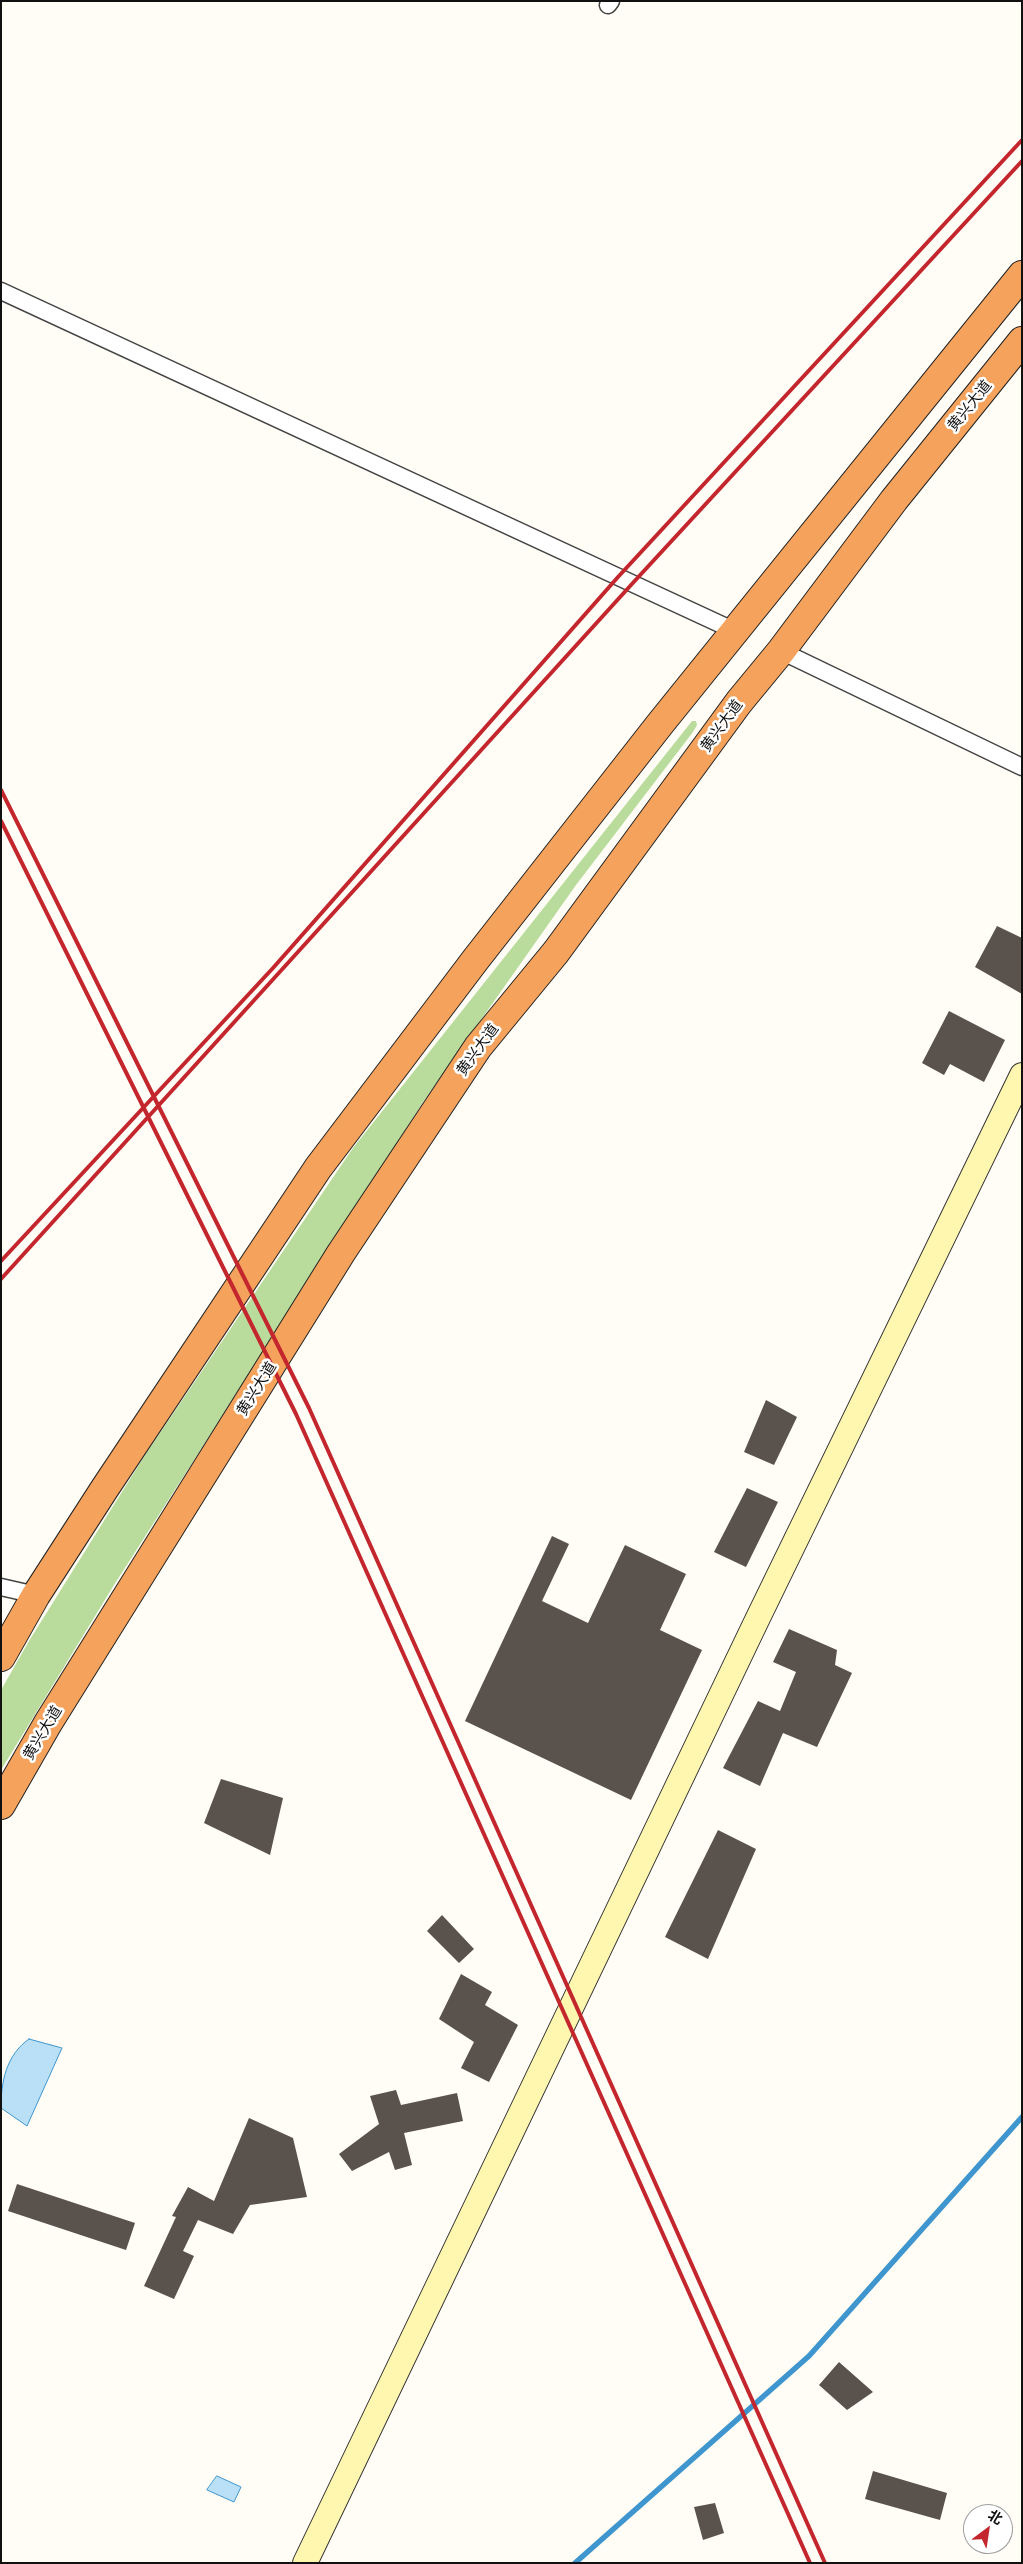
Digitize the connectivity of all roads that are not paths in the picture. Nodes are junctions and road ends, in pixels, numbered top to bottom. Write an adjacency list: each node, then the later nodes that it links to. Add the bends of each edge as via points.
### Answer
1 (1022, 275): 4 (highway)
2 (1, 291): 4 (street)
3 (1022, 341): 5 (highway, 黄兴大道, via 894,500)
4 (735, 631): 9 (highway, via 476,960 318,1168)
5 (781, 651): 6 (street); 11 (highway, 黄兴大道, via 739,702 556,952 478,1047 341,1253 48,1723)
6 (1022, 767)
7 (1022, 1075): 12 (street)
8 (1, 1587): 9 (street)
9 (36, 1594): 10 (highway)
10 (1, 1657)
11 (1, 1804)
12 (305, 2563)

